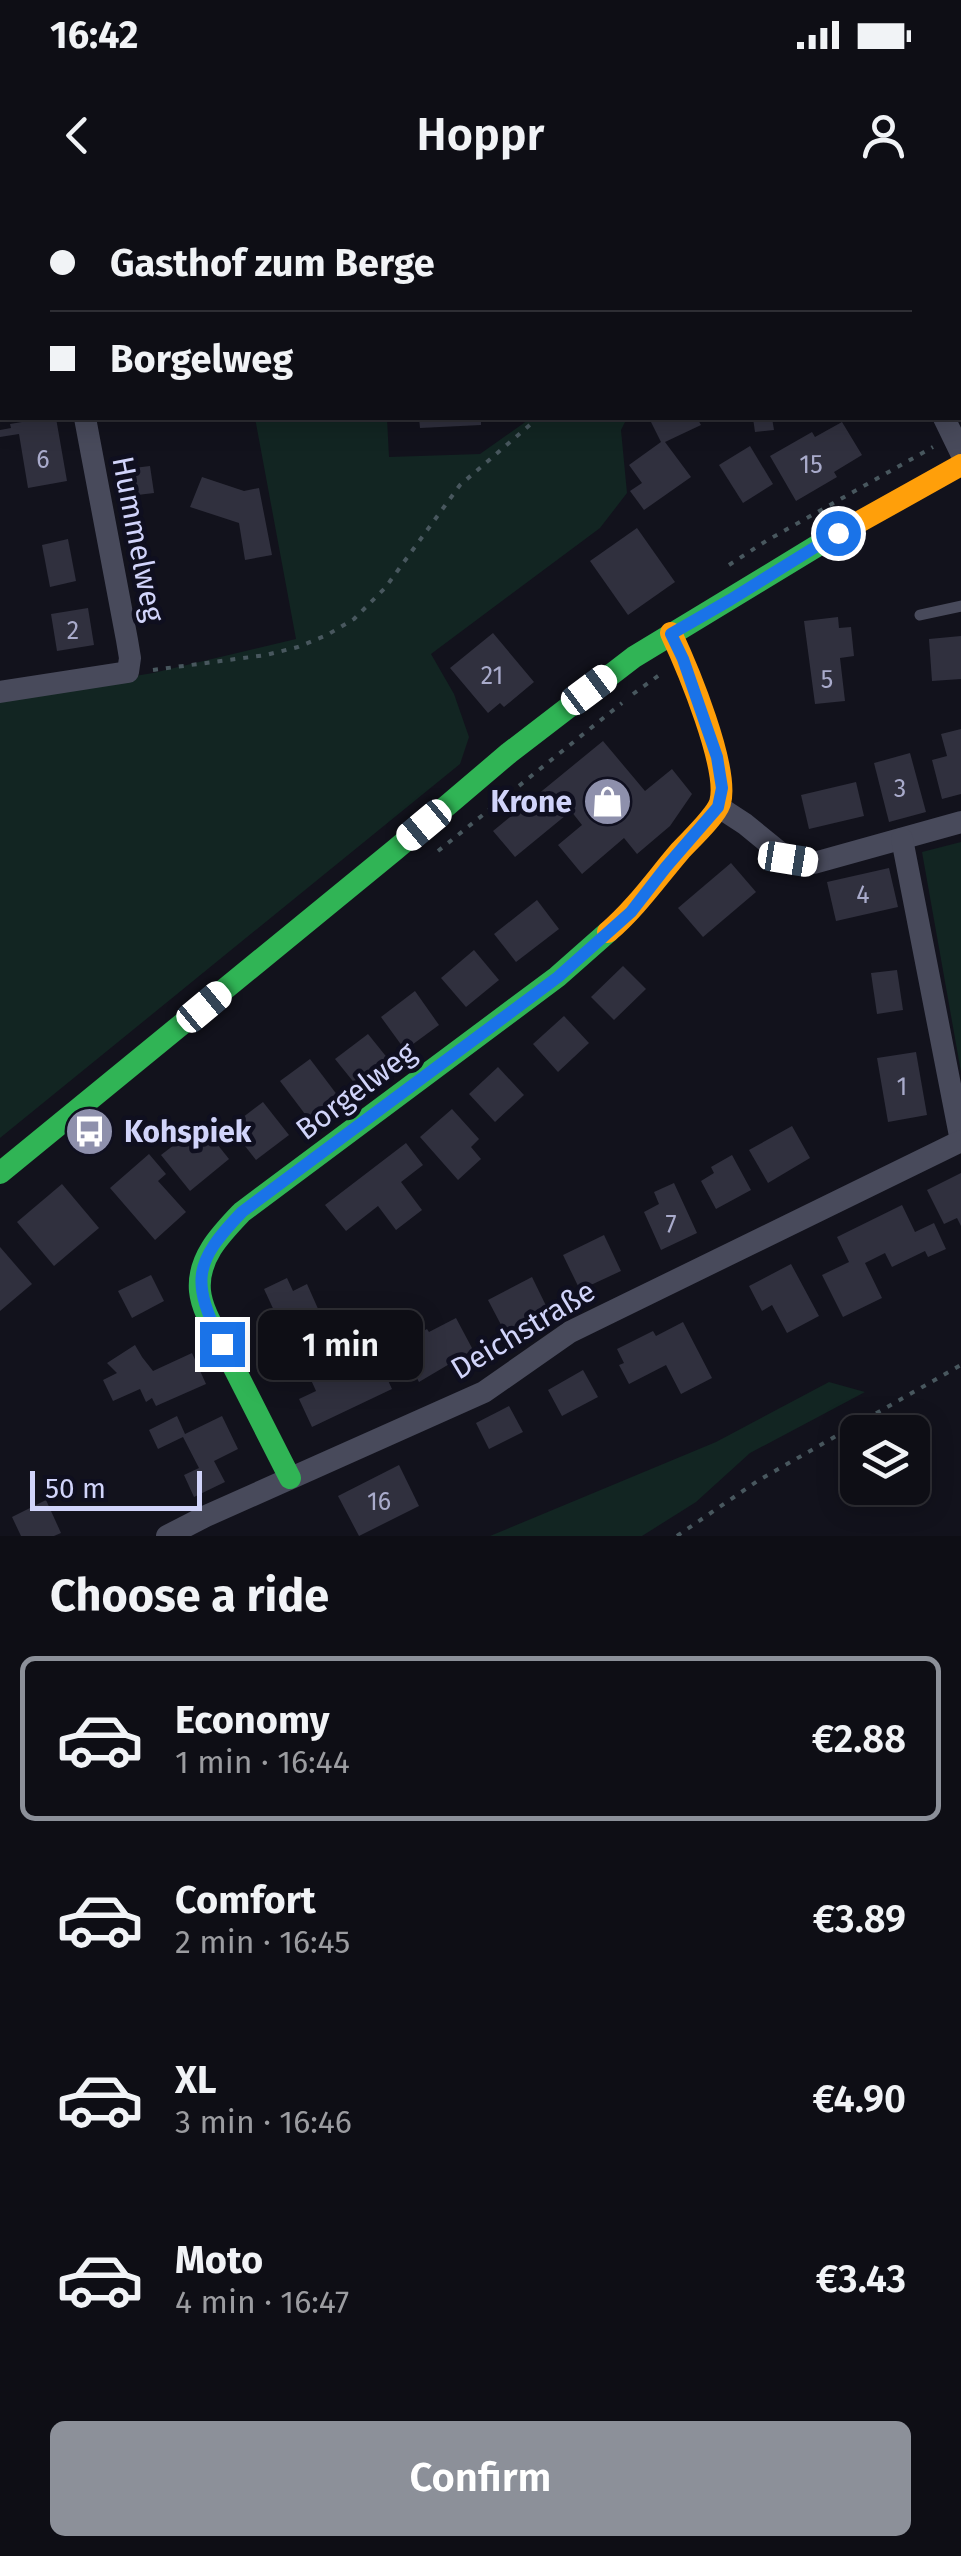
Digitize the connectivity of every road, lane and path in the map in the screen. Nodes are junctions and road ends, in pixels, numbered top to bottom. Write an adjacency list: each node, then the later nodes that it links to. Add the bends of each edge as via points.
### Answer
1 (85, 420): 10 (street, Hummelweg)
2 (536, 420): 10 (path, via 460,485 385,588 354,618 298,648 266,656)
3 (945, 420): 4 (street)
4 (961, 453)
5 (961, 464): 8 (main road)
6 (961, 606): 7 (lane)
7 (920, 615)
8 (671, 634): 9 (main road); 17 (main road, via 509,752)
9 (683, 659): 12 (main road, via 717,757); 15 (path)
10 (128, 672): 11 (street)
11 (0, 692)
12 (718, 807): 14 (street, via 788,859 814,863); 19 (main road, Borgelweg, via 631,912 558,977 242,1212 206,1255 200,1292 210,1320)
13 (961, 822): 14 (street)
14 (902, 839): 16 (street)
15 (438, 851)
16 (961, 1141): 19 (street, Deichstraße, via 570,1332 484,1392)
17 (0, 1173)
18 (961, 1366): 21 (path, via 759,1480)
19 (290, 1478): 20 (street, Deichstraße)
20 (166, 1536)
21 (677, 1536)

